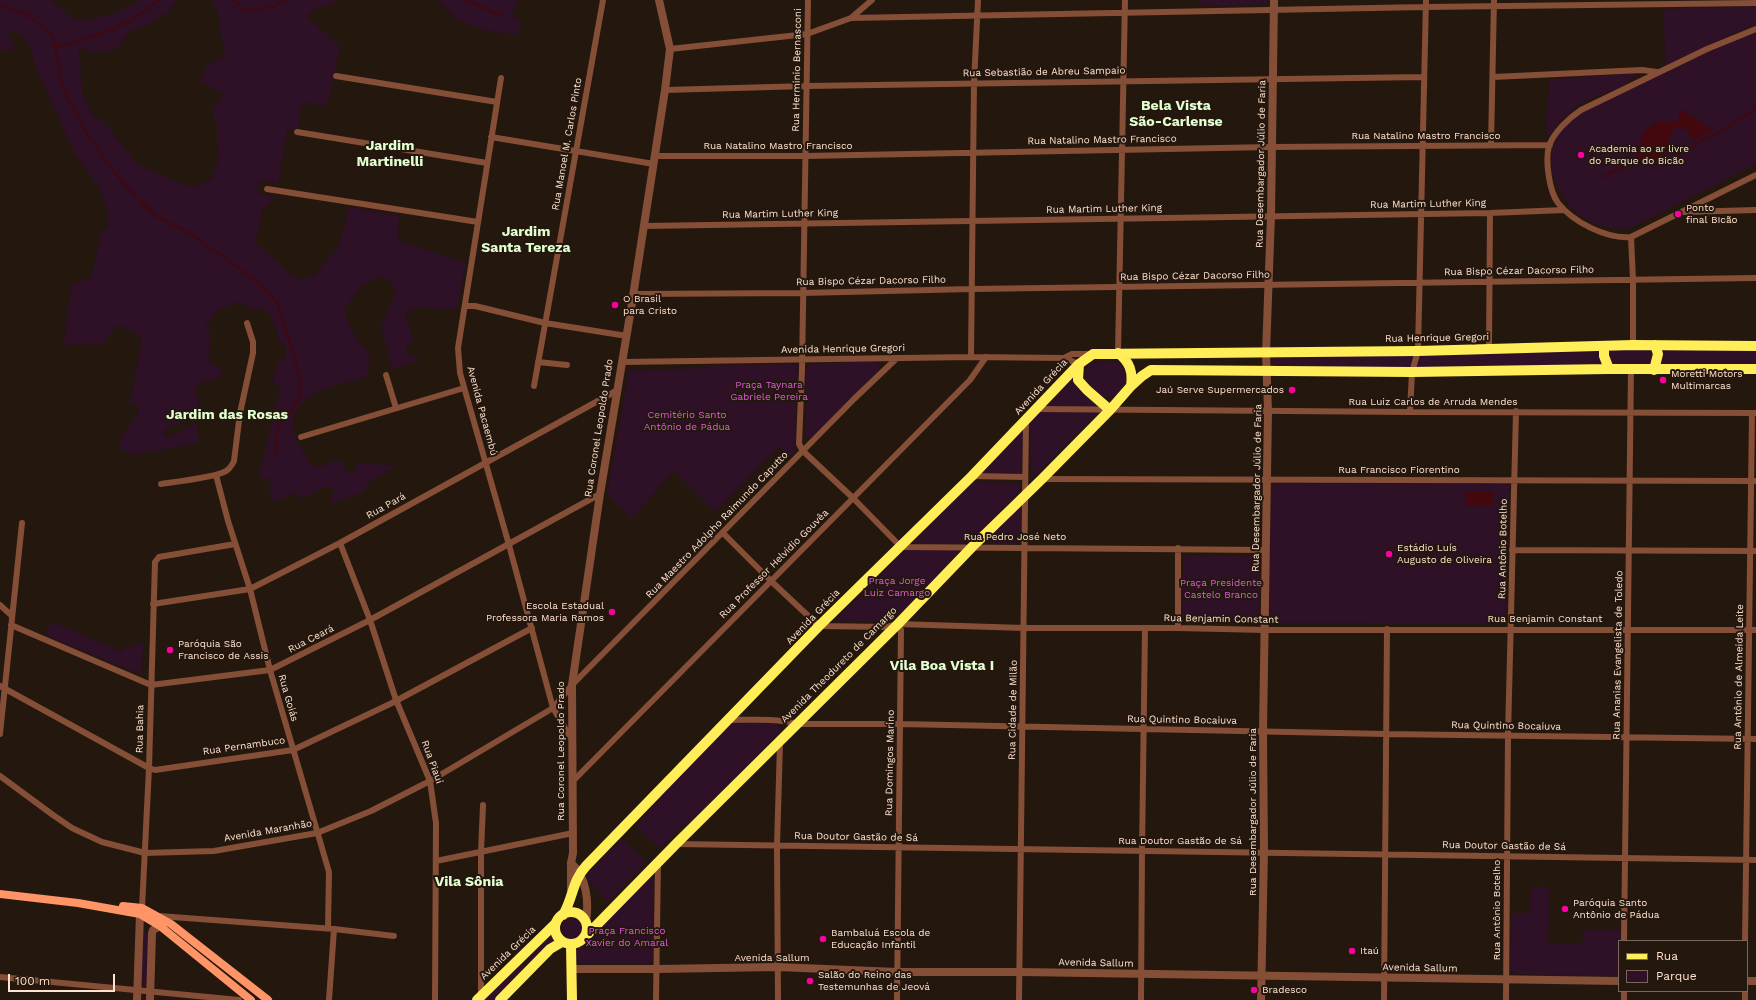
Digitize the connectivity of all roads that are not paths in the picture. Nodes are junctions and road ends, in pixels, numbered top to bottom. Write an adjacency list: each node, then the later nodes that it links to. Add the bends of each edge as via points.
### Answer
1 (603, 0): 39 (street, Rua Manoel M. Carlos Pinto)
2 (659, 0): 20 (street, Rua Coronel Leopoldo Prado)
3 (808, 0): 19 (street, Rua Herminio Bernasconi)
4 (872, 0): 17 (street)
5 (978, 0): 16 (street)
6 (1125, 0): 15 (street)
7 (1274, 0): 14 (street, Rua Desembargador Júlio de Faria)
8 (1426, 0): 12 (street)
9 (1494, 0): 13 (street)
10 (1662, 3): 11 (street); 13 (street)
11 (1756, 3)
12 (1426, 7): 13 (street); 14 (street); 23 (street)
13 (1494, 7): 24 (street)
14 (1274, 11): 15 (street); 26 (street, Rua Desembargador Júlio de Faria)
15 (1125, 13): 16 (street); 27 (street)
16 (978, 15): 17 (street); 28 (street)
17 (850, 18): 19 (street)
18 (1756, 29): 21 (street)
19 (807, 34): 20 (street); 29 (street, Rua Herminio Bernasconi)
20 (670, 49): 30 (street, Rua Coronel Leopoldo Prado)
21 (1657, 72): 24 (street, via 1642,70); 35 (street, via 1572,116 1554,136)
22 (336, 76): 31 (street)
23 (1423, 77): 26 (street, Rua Sebastião de Abreu Sampaio); 36 (street)
24 (1493, 77): 34 (street)
25 (501, 78): 31 (street, Avenida Pacaembú)
26 (1272, 78): 27 (street, Rua Sebastião de Abreu Sampaio); 37 (street, Rua Desembargador Júlio de Faria)
27 (1125, 80): 28 (street, Rua Sebastião de Abreu Sampaio); 38 (street)
28 (974, 83): 29 (street, Rua Sebastião de Abreu Sampaio); 40 (street)
29 (807, 86): 30 (street, Rua Sebastião de Abreu Sampaio); 41 (street, Rua Herminio Bernasconi)
30 (665, 90): 42 (street, Rua Coronel Leopoldo Prado)
31 (497, 102): 33 (street, Avenida Pacaembú)
32 (297, 132): 43 (street)
33 (492, 137): 39 (street, Rua Natalino Mastro Francisco); 43 (street, Avenida Pacaembú)
34 (1491, 145): 35 (street, Rua Natalino Mastro Francisco); 36 (street, Rua Natalino Mastro Francisco)
35 (1550, 145): 46 (street, via 1547,154 1548,168 1557,202)
36 (1422, 146): 37 (street, Rua Natalino Mastro Francisco); 50 (street)
37 (1271, 147): 38 (street, Rua Natalino Mastro Francisco); 51 (street, Rua Desembargador Júlio de Faria)
38 (1123, 150): 40 (street, Rua Natalino Mastro Francisco); 52 (street)
39 (576, 152): 42 (street, Rua Natalino Mastro Francisco); 69 (street, Rua Manoel M. Carlos Pinto)
40 (974, 152): 41 (street, Rua Natalino Mastro Francisco); 53 (street)
41 (805, 156): 42 (street, Rua Natalino Mastro Francisco); 55 (street, Rua Herminio Bernasconi)
42 (654, 160): 56 (street, Rua Coronel Leopoldo Prado)
43 (487, 163): 54 (street, Avenida Pacaembú)
44 (1756, 175): 48 (street)
45 (267, 189): 54 (street)
46 (1564, 210): 49 (street, Rua Martim Luther King); 57 (street, via 1593,230)
47 (1756, 210): 48 (street)
48 (1681, 212): 57 (street)
49 (1490, 213): 50 (street, Rua Martim Luther King); 60 (street)
50 (1422, 214): 51 (street, Rua Martim Luther King); 61 (street)
51 (1270, 216): 52 (street, Rua Martim Luther King); 62 (street, Rua Desembargador Júlio de Faria)
52 (1122, 219): 53 (street, Rua Martim Luther King); 63 (street)
53 (972, 221): 55 (street, Rua Martim Luther King); 64 (street)
54 (478, 222): 67 (street, Avenida Pacaembú)
55 (804, 224): 56 (street, Rua Martim Luther King); 65 (street, Rua Herminio Bernasconi)
56 (644, 226): 66 (street, Rua Coronel Leopoldo Prado)
57 (1631, 237): 59 (street)
58 (1756, 278): 59 (street, Rua Bispo Cézar Dacorso Filho)
59 (1633, 280): 60 (street, Rua Bispo Cézar Dacorso Filho); 71 (street)
60 (1489, 281): 61 (street, Rua Bispo Cézar Dacorso Filho); 75 (street)
61 (1420, 284): 62 (street, Rua Bispo Cézar Dacorso Filho); 76 (street)
62 (1269, 285): 63 (street, Rua Bispo Cézar Dacorso Filho); 78 (street, Rua Desembargador Júlio de Faria)
63 (1120, 287): 64 (street, Rua Bispo Cézar Dacorso Filho); 77 (street)
64 (972, 289): 65 (street, Rua Bispo Cézar Dacorso Filho); 80 (street)
65 (802, 293): 66 (street, Rua Bispo Cézar Dacorso Filho); 84 (street, Rua Herminio Bernasconi)
66 (634, 294): 70 (street, Rua Coronel Leopoldo Prado)
67 (465, 306): 69 (street, via 475,306); 98 (street, Avenida Pacaembú, via 458,348)
68 (247, 323): 112 (street, via 253,342 253,353 240,413 234,461 226,472)
69 (544, 323): 70 (street); 85 (street, Rua Manoel M. Carlos Pinto)
70 (627, 336): 86 (street, Rua Coronel Leopoldo Prado)
71 (1633, 345): 72 (main road, Rua Henrique Gregori); 73 (main road, Rua Henrique Gregori)
72 (1655, 345): 74 (main road, Rua Henrique Gregori); 92 (main road, via 1658,354)
73 (1604, 346): 75 (main road, Rua Henrique Gregori); 89 (main road)
74 (1756, 346)
75 (1489, 349): 76 (main road, Rua Henrique Gregori)
76 (1418, 351): 78 (main road, Rua Henrique Gregori); 94 (street)
77 (1118, 353): 78 (main road, Rua Henrique Gregori); 79 (main road); 97 (main road, via 1130,365)
78 (1266, 353): 93 (street, Rua Desembargador Júlio de Faria)
79 (1093, 354): 83 (street, via 1072,354); 87 (main road)
80 (971, 357): 81 (street, Avenida Henrique Gregori); 82 (street, Avenida Henrique Gregori)
81 (986, 357): 83 (street, Avenida Henrique Gregori); 123 (street, Rua Professor Helvidio Gouvêa, via 970,380)
82 (897, 358): 84 (street, Avenida Henrique Gregori); 110 (street, Rua Maestro Adolpho Raimundo Caputto)
83 (1064, 358): 87 (street)
84 (801, 359): 86 (street, Avenida Henrique Gregori); 110 (street, Rua Herminio Bernasconi, via 799,444)
85 (538, 362): 88 (street); 96 (street, Rua Manoel M. Carlos Pinto)
86 (622, 362): 99 (street, Rua Coronel Leopoldo Prado)
87 (1079, 364): 101 (main road, Avenida Grécia); 102 (main road, via 1078,380)
88 (567, 365)
89 (1608, 369): 90 (main road); 94 (main road)
90 (1631, 369): 92 (main road); 106 (street, Rua Ananias Evangelista de Toledo)
91 (1756, 369): 92 (main road)
92 (1654, 370)
93 (1267, 371): 94 (main road); 97 (main road, via 1151,370); 104 (street, Rua Desembargador Júlio de Faria)
94 (1412, 372): 105 (street)
95 (386, 375): 100 (street)
96 (534, 386)
97 (1130, 386): 102 (main road)
98 (464, 388): 100 (street); 111 (street, Avenida Pacaembú)
99 (616, 391): 111 (street, Rua Pará); 121 (street, Rua Coronel Leopoldo Prado)
100 (396, 408): 109 (street)
101 (1037, 409): 102 (street, Rua Luiz Carlos de Arruda Mendes); 108 (main road, Avenida Grécia)
102 (1110, 410): 104 (street, Rua Luiz Carlos de Arruda Mendes); 115 (main road, Avenida Theodureto de Camargo)
103 (1516, 411): 105 (street, Rua Luiz Carlos de Arruda Mendes); 106 (street, Rua Luiz Carlos de Arruda Mendes); 117 (street, Rua Antônio Botelho)
104 (1268, 412): 105 (street, Rua Luiz Carlos de Arruda Mendes); 116 (street, Rua Desembargador Júlio de Faria)
105 (1410, 412)
106 (1631, 412): 107 (street, Rua Luiz Carlos de Arruda Mendes); 118 (street, Rua Ananias Evangelista de Toledo)
107 (1754, 413): 119 (street, Rua Antônio de Almeida Leite)
108 (1026, 420): 113 (main road, Avenida Grécia); 114 (street, Rua Cidade de Milão)
109 (301, 437)
110 (804, 451): 123 (street); 125 (street, Rua Maestro Adolpho Raimundo Caputto)
111 (485, 463): 126 (street, Rua Pará); 128 (street, Avenida Pacaembú)
112 (216, 475): 120 (street); 127 (street, Rua Goiás)
113 (972, 476): 114 (street); 130 (main road, Avenida Grécia)
114 (1025, 477): 122 (street, Rua Cidade de Milão)
115 (1042, 479): 116 (street, Rua Francisco Fiorentino); 122 (main road, Avenida Theodureto de Camargo)
116 (1267, 479): 117 (street, Rua Francisco Fiorentino); 133 (street, Rua Desembargador Júlio de Faria)
117 (1515, 481): 118 (street, Rua Francisco Fiorentino); 134 (street, Rua Antônio Botelho)
118 (1630, 481): 119 (street, Rua Francisco Fiorentino); 135 (street, Rua Ananias Evangelista de Toledo)
119 (1754, 481): 136 (street, Rua Antônio de Almeida Leite)
120 (161, 484)
121 (600, 494): 128 (street, Rua Ceará); 157 (street, Rua Coronel Leopoldo Prado)
122 (1025, 494): 129 (main road, Avenida Theodureto de Camargo); 131 (street, Rua Cidade de Milão)
123 (853, 498): 130 (street); 137 (street, Rua Professor Helvidio Gouvêa)
124 (22, 523): 141 (street)
125 (723, 533): 137 (street); 157 (street, Rua Maestro Adolpho Raimundo Caputto)
126 (340, 543): 138 (street, Rua Pará); 142 (street, Rua Piauí)
127 (235, 544): 138 (street, Rua Goiás); 139 (street, Rua Bahia, via 159,557 155,562)
128 (510, 545): 142 (street, Rua Ceará); 146 (street, Avenida Pacaembú)
129 (973, 546): 130 (street, Rua Pedro José Neto); 131 (street, Rua Pedro José Neto); 143 (main road, Avenida Theodureto de Camargo)
130 (901, 547): 145 (main road, Avenida Grécia)
131 (1025, 547): 132 (street, Rua Pedro José Neto); 147 (street, Rua Cidade de Milão)
132 (1178, 548): 133 (street, Rua Pedro José Neto); 149 (street)
133 (1266, 550): 152 (street, Rua Desembargador Júlio de Faria)
134 (1512, 550): 135 (street); 151 (street, Rua Antônio Botelho)
135 (1630, 551): 136 (street); 153 (street, Rua Ananias Evangelista de Toledo)
136 (1753, 552): 154 (street, Rua Antônio de Almeida Leite)
137 (771, 581): 145 (street); 179 (street, Rua Professor Helvidio Gouvêa)
138 (250, 589): 139 (street, Rua Pará); 155 (street, Rua Goiás)
139 (153, 604): 156 (street, Rua Bahia)
140 (0, 605): 141 (street)
141 (11, 615): 144 (street)
142 (370, 620): 155 (street, Rua Ceará); 159 (street, Rua Piauí)
143 (898, 624): 145 (street, Rua Benjamin Constant, via 886,627); 147 (street, Rua Benjamin Constant); 162 (main road, Avenida Theodureto de Camargo); 163 (street, Rua Domingos Marino, via 902,630)
144 (10, 625): 156 (street); 158 (street)
145 (819, 626): 161 (main road, Avenida Grécia)
146 (532, 628): 159 (street, Rua Pernambuco); 160 (street, Avenida Pacaembú)
147 (1024, 628): 148 (street, Rua Benjamin Constant); 164 (street, Rua Cidade de Milão)
148 (1145, 628): 149 (street, Rua Benjamin Constant); 165 (street)
149 (1178, 628): 152 (street, Rua Benjamin Constant)
150 (1386, 629): 151 (street, Rua Benjamin Constant); 152 (street, Rua Benjamin Constant); 168 (street)
151 (1511, 629): 153 (street, Rua Benjamin Constant); 169 (street, Rua Antônio Botelho)
152 (1265, 630): 166 (street, Rua Desembargador Júlio de Faria)
153 (1629, 630): 154 (street, Rua Benjamin Constant); 170 (street, Rua Ananias Evangelista de Toledo)
154 (1753, 630): 172 (street, Rua Antônio de Almeida Leite)
155 (270, 670): 156 (street, Rua Ceará); 175 (street, Rua Goiás)
156 (151, 685): 176 (street, Rua Bahia)
157 (572, 685): 160 (street, Rua Maestro Adolpho Raimundo Caputto); 171 (street, Rua Coronel Leopoldo Prado)
158 (3, 688): 167 (street); 176 (street, Rua Pernambuco)
159 (396, 700): 175 (street, Rua Pernambuco); 178 (street, Rua Piauí)
160 (553, 708): 171 (street, Avenida Pacaembú); 178 (street, Avenida Maranhão)
161 (729, 720): 162 (street, Rua Quintino Bocaiuva, via 764,720); 199 (main road, Avenida Grécia)
162 (797, 724): 163 (street, Rua Quintino Bocaiuva); 174 (main road, Avenida Theodureto de Camargo)
163 (900, 724): 164 (street, Rua Quintino Bocaiuva); 185 (street, Rua Domingos Marino)
164 (1023, 728): 165 (street, Rua Quintino Bocaiuva); 186 (street, Rua Cidade de Milão)
165 (1145, 729): 166 (street, Rua Quintino Bocaiuva); 188 (street)
166 (1263, 731): 168 (street, Rua Quintino Bocaiuva); 189 (street, Rua Desembargador Júlio de Faria)
167 (0, 734)
168 (1386, 734): 169 (street, Rua Quintino Bocaiuva); 191 (street)
169 (1508, 736): 170 (street, Rua Quintino Bocaiuva); 192 (street, Rua Antônio Botelho)
170 (1627, 736): 172 (street, Rua Quintino Bocaiuva); 193 (street, Rua Ananias Evangelista de Toledo)
171 (571, 738): 179 (street, Rua Coronel Leopoldo Prado)
172 (1748, 739): 173 (street, Rua Quintino Bocaiuva); 194 (street, Rua Antônio de Almeida Leite)
173 (1756, 739)
174 (780, 743): 183 (main road, Avenida Theodureto de Camargo); 184 (street)
175 (293, 750): 176 (street, Rua Pernambuco, via 155,770); 181 (street, Rua Goiás)
176 (149, 768): 190 (street, Rua Bahia)
177 (0, 776): 190 (street, Avenida Maranhão, via 72,828 102,842)
178 (430, 781): 181 (street, Avenida Maranhão); 196 (street, Rua Piauí, via 436,822)
179 (573, 781): 182 (street, Rua Coronel Leopoldo Prado)
180 (483, 805): 187 (street)
181 (317, 833): 190 (street, Avenida Maranhão, via 214,851); 207 (street, Rua Goiás, via 330,876)
182 (573, 833): 187 (street); 198 (street, Rua Coronel Leopoldo Prado)
183 (676, 844): 184 (street, Rua Doutor Gastão de Sá); 197 (main road, Avenida Theodureto de Camargo)
184 (778, 846): 185 (street, Rua Doutor Gastão de Sá); 216 (street)
185 (899, 848): 186 (street, Rua Doutor Gastão de Sá); 220 (street, Rua Domingos Marino)
186 (1021, 849): 188 (street, Rua Doutor Gastão de Sá); 221 (street, Rua Cidade de Milão)
187 (481, 852): 196 (street); 230 (street)
188 (1142, 852): 189 (street, Rua Doutor Gastão de Sá); 222 (street)
189 (1264, 852): 191 (street, Rua Doutor Gastão de Sá); 223 (street, Rua Desembargador Júlio de Faria)
190 (145, 853): 202 (street, Rua Bahia)
191 (1385, 854): 192 (street, Rua Doutor Gastão de Sá); 225 (street)
192 (1507, 856): 193 (street, Rua Doutor Gastão de Sá); 226 (street, Rua Antônio Botelho)
193 (1625, 858): 194 (street, Rua Doutor Gastão de Sá); 212 (street, Rua Ananias Evangelista de Toledo)
194 (1746, 860): 195 (street, Rua Doutor Gastão de Sá); 213 (street, Rua Antônio de Almeida Leite)
195 (1756, 860)
196 (436, 861): 237 (street, Rua Piauí)
197 (658, 862): 211 (main road, Avenida Theodureto de Camargo); 219 (street)
198 (571, 863): 199 (street); 200 (street, Rua Coronel Leopoldo Prado)
199 (579, 873): 200 (main road, Avenida Grécia); 205 (street, via 586,892)
200 (571, 892): 204 (main road, Rua Coronel Leopoldo Prado, via 569,904)
201 (0, 894): 202 (main road)
202 (141, 911): 203 (main road); 206 (main road); 208 (street, Rua Bahia)
203 (159, 916): 207 (street); 235 (main road)
204 (560, 919): 205 (main road, via 568,912 577,913 584,917); 214 (main road, via 555,931); 215 (main road, Avenida Grécia)
205 (586, 922): 211 (main road, via 588,927)
206 (160, 926): 209 (street); 234 (main road)
207 (331, 928): 210 (street); 236 (street, Rua Goiás)
208 (140, 932): 209 (street, via 145,929); 228 (street, Rua Bahia)
209 (152, 933): 229 (street)
210 (394, 936)
211 (585, 937): 214 (main road, via 578,944)
212 (1624, 940)
213 (1745, 940)
214 (567, 944): 217 (main road, via 550,949); 218 (main road)
215 (520, 958): 217 (main road, via 522,963); 230 (main road, Avenida Grécia)
216 (778, 967): 219 (street, Avenida Sallum); 220 (street, Avenida Sallum); 241 (street)
217 (531, 968): 238 (main road)
218 (572, 969): 219 (street, Avenida Sallum); 239 (main road)
219 (657, 969): 240 (street)
220 (897, 972): 221 (street, Avenida Sallum); 242 (street, Rua Domingos Marino)
221 (1020, 972): 222 (street, Avenida Sallum); 243 (street, Rua Cidade de Milão)
222 (1142, 974): 223 (street, Avenida Sallum); 244 (street)
223 (1261, 976): 225 (street, Avenida Sallum); 245 (street, Rua Desembargador Júlio de Faria)
224 (0, 977): 228 (street)
225 (1384, 977): 226 (street, Avenida Sallum); 246 (street)
226 (1507, 980): 227 (street, Avenida Sallum); 247 (street, Rua Antônio Botelho)
227 (1618, 981)
228 (137, 990): 229 (street); 231 (street, Rua Bahia)
229 (151, 991): 232 (street); 233 (street)
230 (479, 998)
231 (136, 1000)
232 (150, 1000)
233 (239, 1000)
234 (251, 1000)
235 (268, 1000)
236 (329, 1000)
237 (435, 1000)
238 (500, 1000)
239 (572, 1000)
240 (656, 1000)
241 (778, 1000)
242 (897, 1000)
243 (1019, 1000)
244 (1141, 1000)
245 (1261, 1000)
246 (1384, 1000)
247 (1506, 1000)

